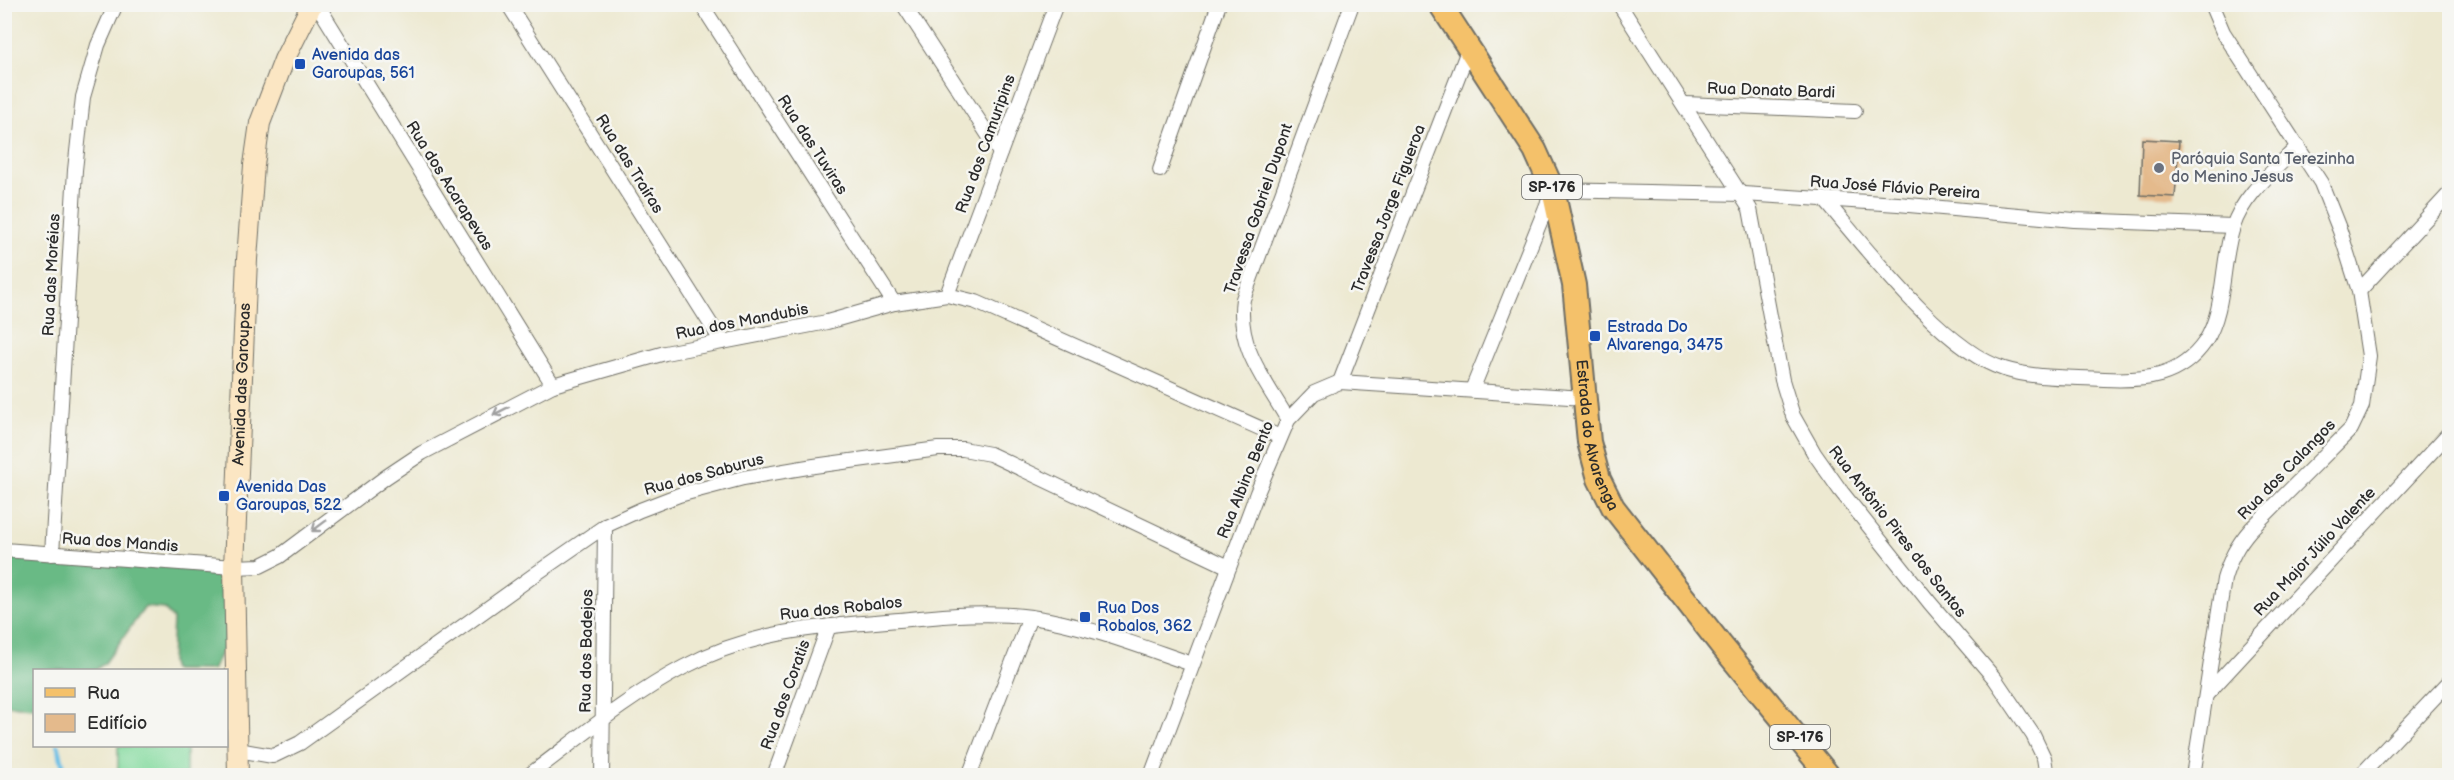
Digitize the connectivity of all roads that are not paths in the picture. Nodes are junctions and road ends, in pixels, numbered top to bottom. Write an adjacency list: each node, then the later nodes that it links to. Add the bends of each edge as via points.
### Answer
1 (116, 4): 37 (street, Rua das Moréias, via 98,45 83,97 75,170)
2 (312, 4): 38 (street, Avenida das Garoupas, via 284,60 260,123 254,165)
3 (317, 4): 29 (street, Rua dos Acarapevas)
4 (508, 4): 27 (street, Rua das Traíras)
5 (701, 4): 26 (street, Rua das Tuviras)
6 (903, 4): 17 (street)
7 (1056, 4): 17 (street, Rua dos Camuripins)
8 (1219, 4): 18 (street)
9 (1352, 4): 32 (street, Travessa Gabriel Dupont, via 1243,299 1242,333 1248,350)
10 (1440, 4): 13 (main road, Estrada do Alvarenga / SP-176)
11 (1619, 4): 14 (street, Rua Antônio Pires dos Santos)
12 (2211, 4): 16 (street, Rua dos Calangos, via 2223,32)
13 (1469, 48): 19 (main road, Estrada do Alvarenga / SP-176, via 1535,150); 28 (street, Travessa Jorge Figueroa)
14 (1685, 104): 15 (street, Rua Donato Bardi); 21 (street, Rua Antônio Pires dos Santos)
15 (1855, 111)
16 (2298, 146): 23 (street, via 2255,190); 24 (street, Rua dos Calangos, via 2321,183)
17 (1000, 153): 25 (street, Rua dos Camuripins)
18 (1160, 171)
19 (1553, 190): 21 (street, Rua José Flávio Pereira); 30 (street); 31 (main road, Estrada do Alvarenga / SP-176, via 1574,285)
20 (2450, 193): 24 (street)
21 (1743, 194): 22 (street, Rua José Flávio Pereira); 56 (street, Rua Antônio Pires dos Santos, via 1756,231 1782,380 1793,416 1840,490 1995,679 2033,735)
22 (1824, 199): 23 (street, Rua José Flávio Pereira, via 2074,220); 23 (street, via 1905,293 1954,339 1988,362 2025,375 2127,380 2179,368 2206,340 2214,320)
23 (2233, 226)
24 (2360, 291): 44 (street, Rua dos Calangos, via 2369,356 2362,406 2351,429 2236,546 2224,579)
25 (948, 295): 26 (street, Rua dos Mandubis); 34 (street, Rua dos Mandubis, via 976,302)
26 (894, 303): 27 (street, Rua dos Mandubis, via 826,322)
27 (722, 342): 29 (street, Rua dos Mandubis, via 665,353)
28 (1340, 382): 30 (street, Rua Albino Bento); 32 (street, Rua Albino Bento, via 1314,393)
29 (553, 385): 38 (street, Rua dos Mandubis, one-way to 38, via 422,453 280,556 260,566)
30 (1472, 390): 31 (street, Rua Albino Bento)
31 (1584, 398): 45 (main road, Estrada do Alvarenga / SP-176, via 1589,442 1613,507)
32 (1288, 420): 34 (street, Rua Albino Bento)
33 (2450, 432): 44 (street, Rua Major Júlio Valente)
34 (1280, 437): 39 (street, Rua Albino Bento)
35 (605, 526): 39 (street, Rua dos Saburus, via 679,495 743,478 899,454 963,449 990,454); 46 (street, Rua dos Badejos); 47 (street, Rua dos Saburus, via 300,743 273,756)
36 (4, 550): 37 (street, Rua dos Mandis)
37 (52, 554): 38 (street, Rua dos Mandis)
38 (234, 567): 47 (street, Avenida das Garoupas)
39 (1229, 567): 42 (street, Rua Albino Bento)
40 (1030, 617): 41 (street, Rua dos Robalos, via 932,617); 42 (street, Rua dos Robalos, via 1078,627); 52 (street)
41 (829, 626): 46 (street, Rua dos Robalos, via 773,633 721,650 684,667); 51 (street, Rua dos Coratis)
42 (1191, 664): 53 (street, Rua Albino Bento)
43 (2450, 681): 58 (street)
44 (2206, 695): 57 (street, Rua dos Calangos)
45 (1769, 700): 54 (main road, Estrada do Alvarenga / SP-176); 55 (main road, Estrada do Alvarenga / SP-176)
46 (603, 721): 49 (street, Rua dos Robalos); 50 (street, Rua dos Badejos)
47 (238, 750): 48 (street, Avenida das Garoupas)
48 (238, 776)
49 (528, 776)
50 (602, 776)
51 (774, 776)
52 (969, 776)
53 (1151, 776)
54 (1811, 776)
55 (1829, 776)
56 (2047, 776)
57 (2193, 776)
58 (2360, 776)

